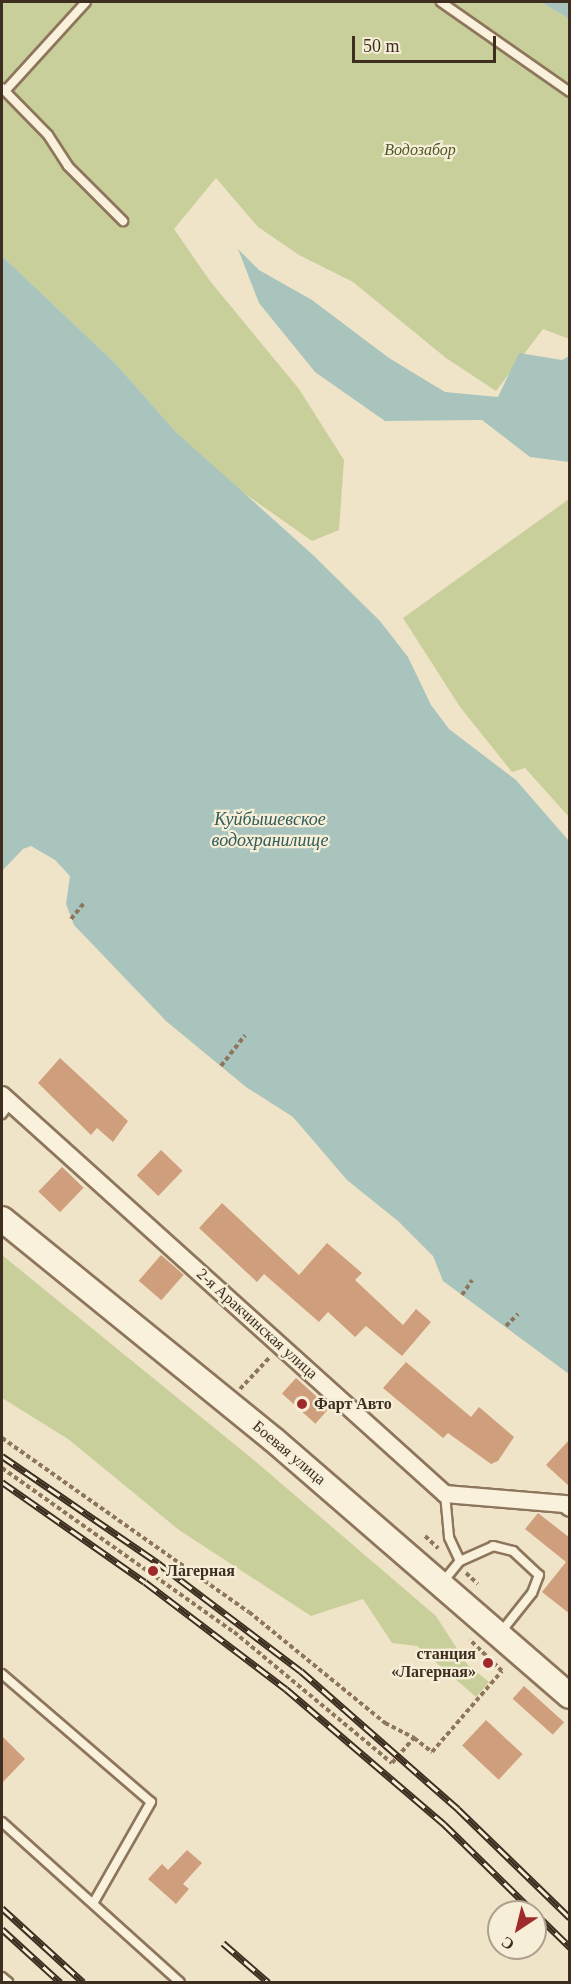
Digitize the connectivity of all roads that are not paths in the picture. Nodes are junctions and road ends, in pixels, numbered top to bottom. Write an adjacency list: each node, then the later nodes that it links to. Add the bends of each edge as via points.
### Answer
1 (86, 2): 3 (lane)
2 (441, 2): 4 (lane)
3 (3, 89): 5 (lane, via 48,135 68,166)
4 (570, 92)
5 (123, 221)
6 (5, 1104): 8 (street, 2-я Аракчинская улица)
7 (2, 1219): 11 (main road, Боевая улица)
8 (445, 1494): 9 (street, via 565,1504); 10 (lane, via 449,1537)
9 (570, 1508)
10 (460, 1562): 11 (lane); 12 (lane, via 493,1546 513,1551 539,1575 532,1593)
11 (442, 1583): 12 (main road, Боевая улица)
12 (500, 1632): 14 (main road, Боевая улица)
13 (2, 1674): 16 (lane, via 151,1802)
14 (570, 1696)
15 (2, 1822): 16 (lane)
16 (94, 1902): 19 (lane)
17 (2, 1977): 18 (lane)
18 (8, 1983)
19 (180, 1983)

